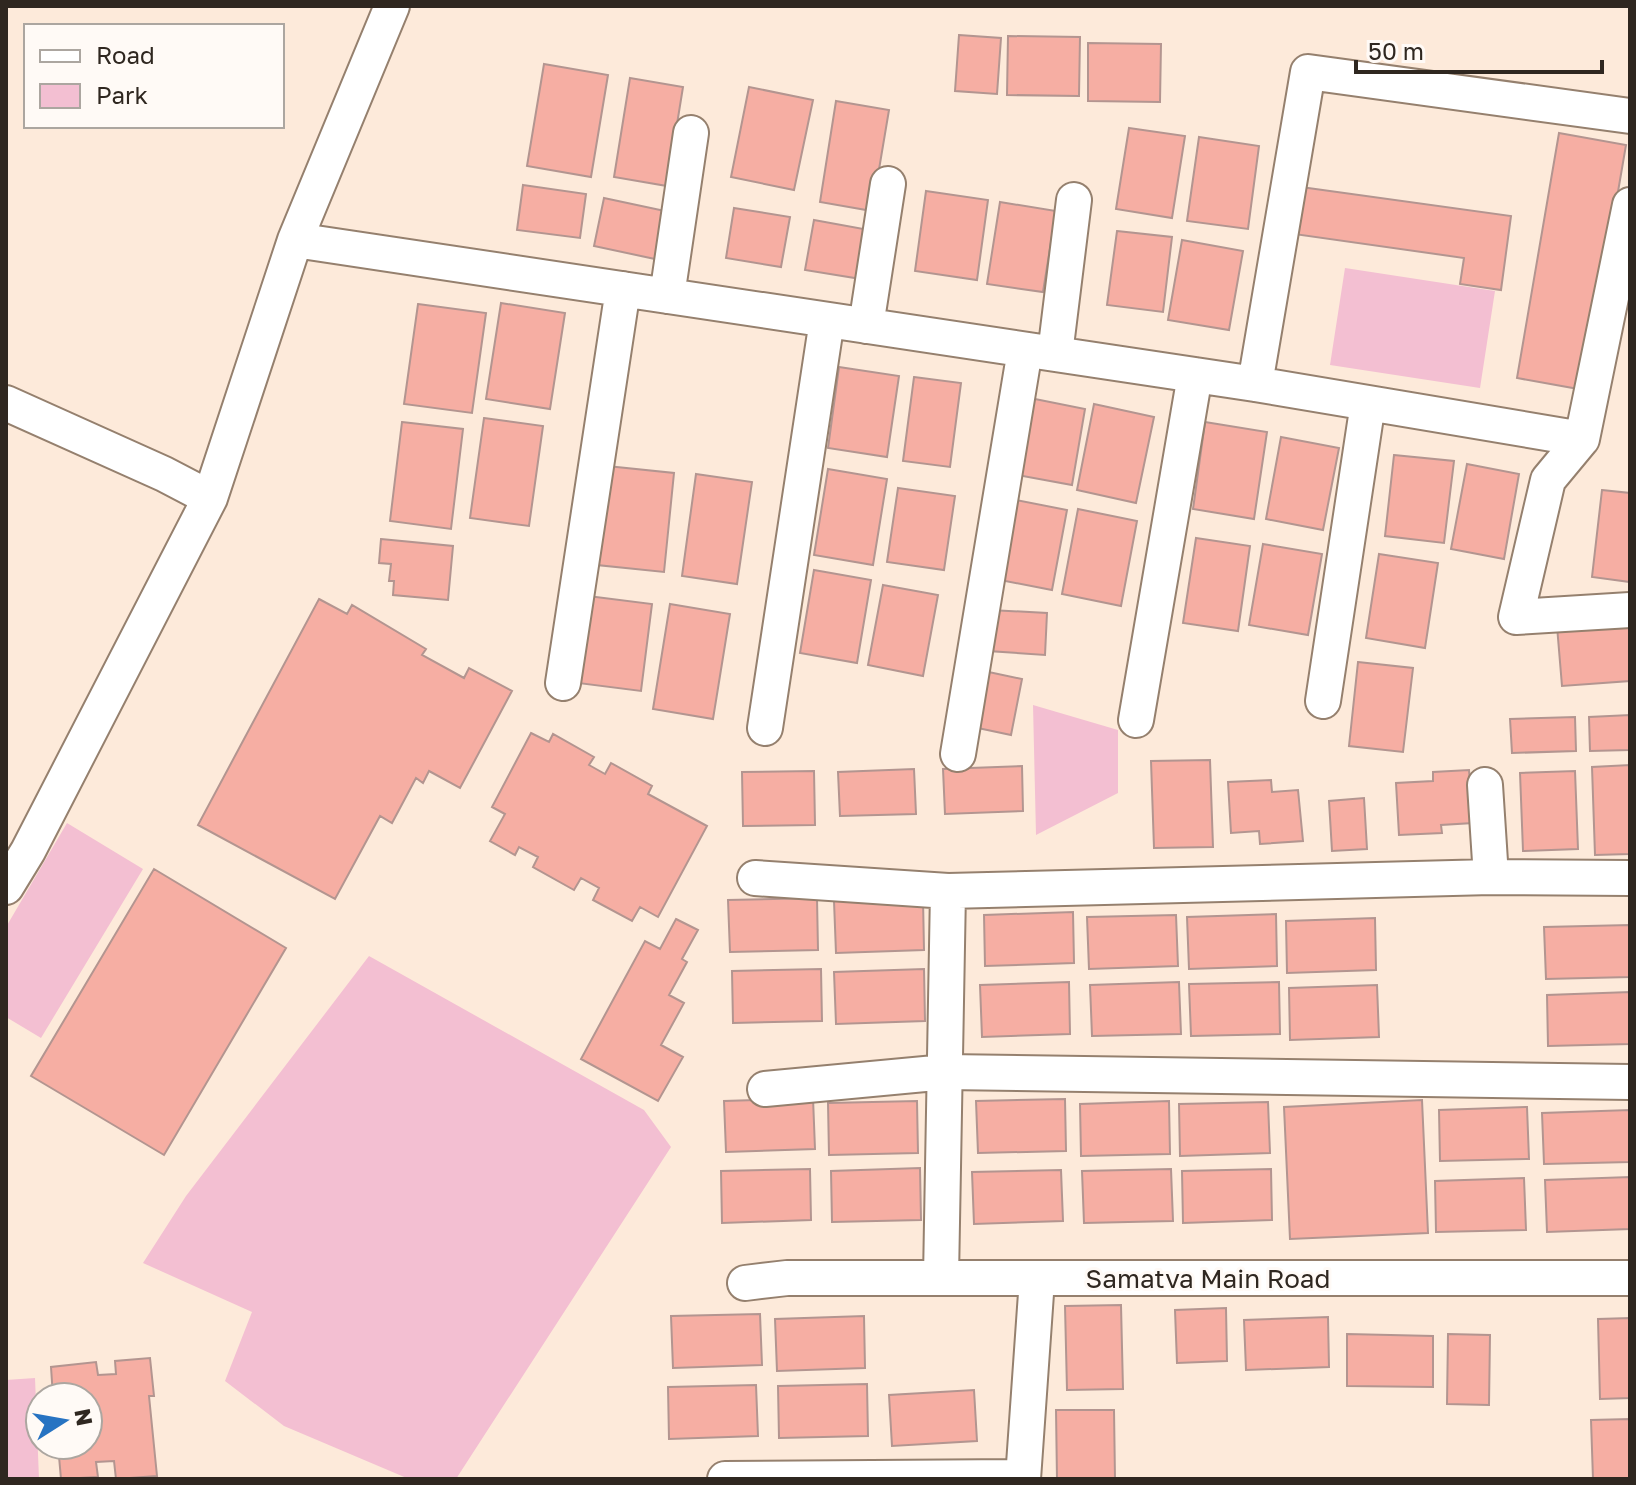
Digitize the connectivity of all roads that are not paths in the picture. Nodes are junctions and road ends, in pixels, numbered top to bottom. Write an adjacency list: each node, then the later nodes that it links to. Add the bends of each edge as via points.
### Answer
1 (392, 6): 7 (street)
2 (1630, 116): 14 (street, via 1308,72)
3 (691, 133): 9 (street)
4 (888, 184): 11 (street)
5 (1074, 200): 12 (street)
6 (1630, 205): 17 (street)
7 (295, 240): 8 (street); 18 (street)
8 (623, 289): 9 (street); 20 (street)
9 (667, 296): 10 (street)
10 (827, 320): 11 (street); 23 (street)
11 (866, 326): 12 (street)
12 (1040, 352): 13 (street); 24 (street)
13 (1195, 375): 14 (street); 22 (street)
14 (1255, 384): 16 (street)
15 (6, 403): 18 (street)
16 (1368, 403): 17 (street); 21 (street)
17 (1582, 439): 19 (street, via 1548,480 1516,617)
18 (210, 498): 29 (street)
19 (1630, 610)
20 (563, 683)
21 (1323, 701)
22 (1136, 720)
23 (765, 728)
24 (958, 754)
25 (1485, 785): 26 (street)
26 (1491, 877): 28 (street); 30 (street)
27 (755, 878): 30 (street)
28 (1630, 878)
29 (6, 887)
30 (948, 891): 31 (street)
31 (946, 1072): 32 (street); 33 (street); 34 (street)
32 (1630, 1082)
33 (765, 1089)
34 (941, 1278): 36 (street, Samatva Main Road); 37 (street, Samatva Main Road)
35 (1630, 1278): 36 (street, Samatva Main Road)
36 (1037, 1279): 38 (street)
37 (745, 1283)
38 (1023, 1478): 39 (street)
39 (725, 1479)

